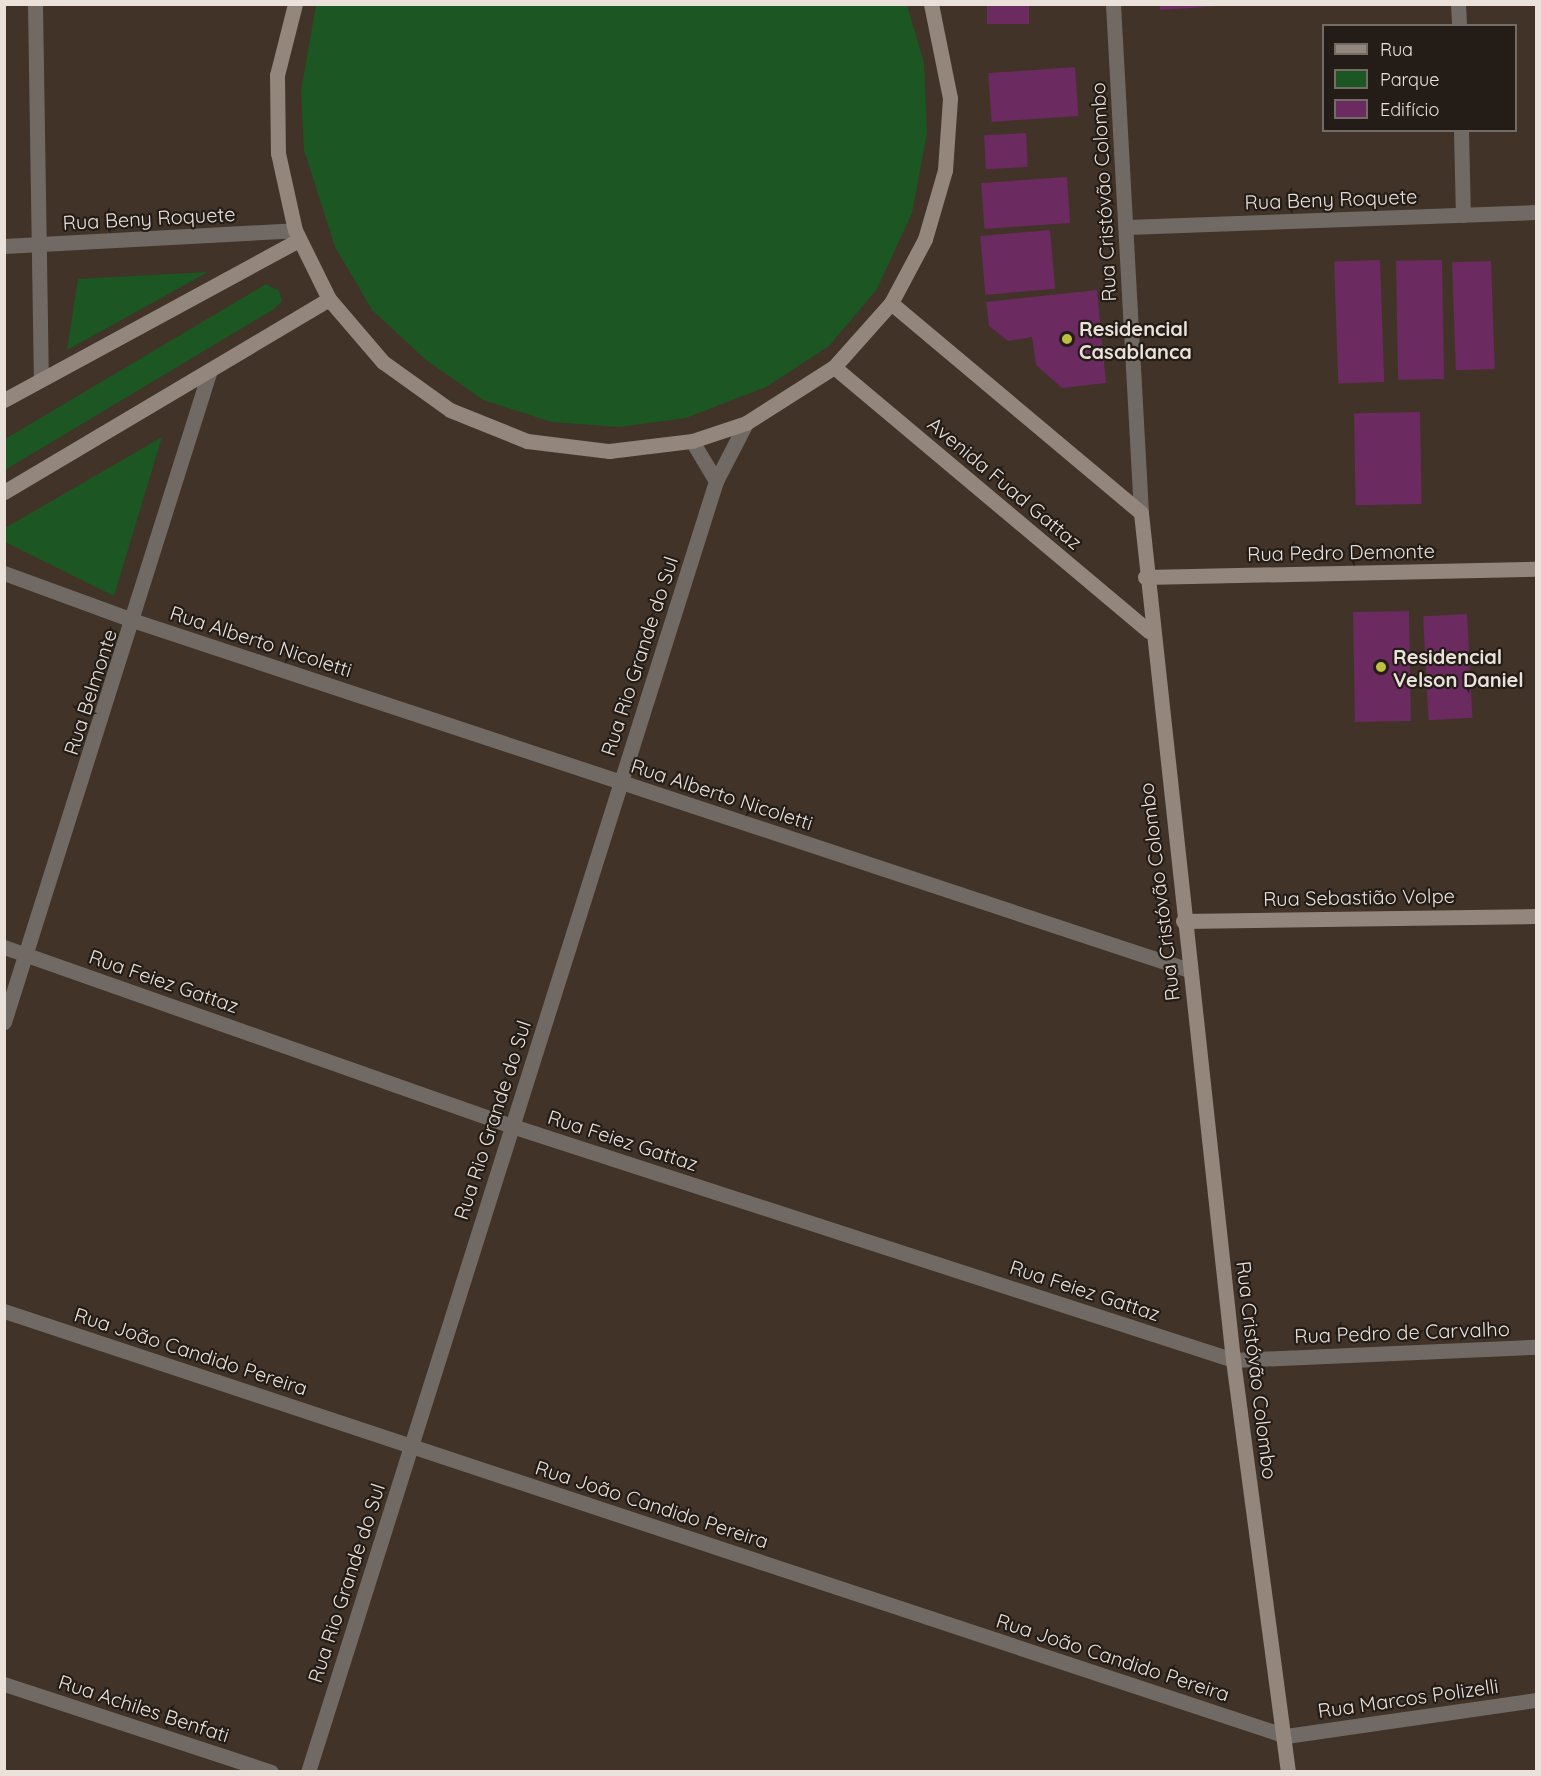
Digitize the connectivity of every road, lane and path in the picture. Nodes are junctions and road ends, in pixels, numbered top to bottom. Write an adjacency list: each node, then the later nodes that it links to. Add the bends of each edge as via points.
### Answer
1 (35, 4): 12 (street)
2 (295, 4): 11 (main road, via 277,97 278,153)
3 (931, 4): 15 (main road, via 950,98 945,170 925,239)
4 (1113, 4): 10 (street, Rua Cristóvão Colombo)
5 (1458, 4): 6 (street)
6 (1459, 24)
7 (1461, 132): 9 (street)
8 (1536, 212): 9 (street, Rua Beny Roquete)
9 (1463, 215): 10 (street, Rua Beny Roquete)
10 (1127, 227): 24 (street, Rua Cristóvão Colombo)
11 (297, 235): 12 (street, Rua Beny Roquete); 14 (main road); 18 (main road)
12 (40, 245): 13 (street, Rua Beny Roquete); 18 (street)
13 (4, 246)
14 (329, 299): 17 (main road); 21 (main road, via 383,362 450,410 527,441 609,451)
15 (891, 303): 16 (main road); 24 (main road)
16 (834, 367): 20 (main road); 29 (main road, Avenida Fuad Gattaz)
17 (209, 373): 23 (main road); 28 (street, Rua Belmonte)
18 (41, 379): 19 (main road)
19 (4, 400)
20 (746, 423): 21 (main road); 22 (street, Rua Rio Grande do Sul)
21 (692, 441): 22 (street)
22 (716, 481): 30 (street, Rua Rio Grande do Sul)
23 (4, 492)
24 (1140, 513): 27 (main road, Rua Cristóvão Colombo)
25 (1536, 569): 27 (main road, Rua Pedro Demonte)
26 (4, 573): 28 (street, Rua Alberto Nicoletti)
27 (1145, 577): 29 (main road, Rua Cristóvão Colombo)
28 (135, 621): 30 (street, Rua Alberto Nicoletti); 34 (street, Rua Belmonte)
29 (1149, 631): 32 (main road, Rua Cristóvão Colombo)
30 (621, 782): 35 (street, Rua Alberto Nicoletti); 37 (street, Rua Rio Grande do Sul)
31 (1536, 916): 32 (main road, Rua Sebastião Volpe)
32 (1183, 921): 35 (main road, Rua Cristóvão Colombo)
33 (4, 947): 34 (street, Rua Feiez Gattaz)
34 (27, 954): 36 (street, Rua Belmonte); 37 (street, Rua Feiez Gattaz)
35 (1189, 970): 40 (main road, Rua Cristóvão Colombo)
36 (4, 1022)
37 (512, 1126): 40 (street, Rua Feiez Gattaz); 41 (street, Rua Rio Grande do Sul)
38 (4, 1311): 41 (street, Rua João Candido Pereira)
39 (1536, 1347): 40 (street, Rua Pedro de Carvalho)
40 (1233, 1360): 44 (main road, Rua Cristóvão Colombo)
41 (411, 1446): 44 (street, Rua João Candido Pereira); 46 (street, Rua Rio Grande do Sul)
42 (4, 1684): 45 (street, Rua Achiles Benfati)
43 (1536, 1700): 44 (street, Rua Marcos Polizelli)
44 (1286, 1736): 47 (main road, Rua Cristóvão Colombo)
45 (271, 1772)
46 (308, 1772)
47 (1288, 1772)

